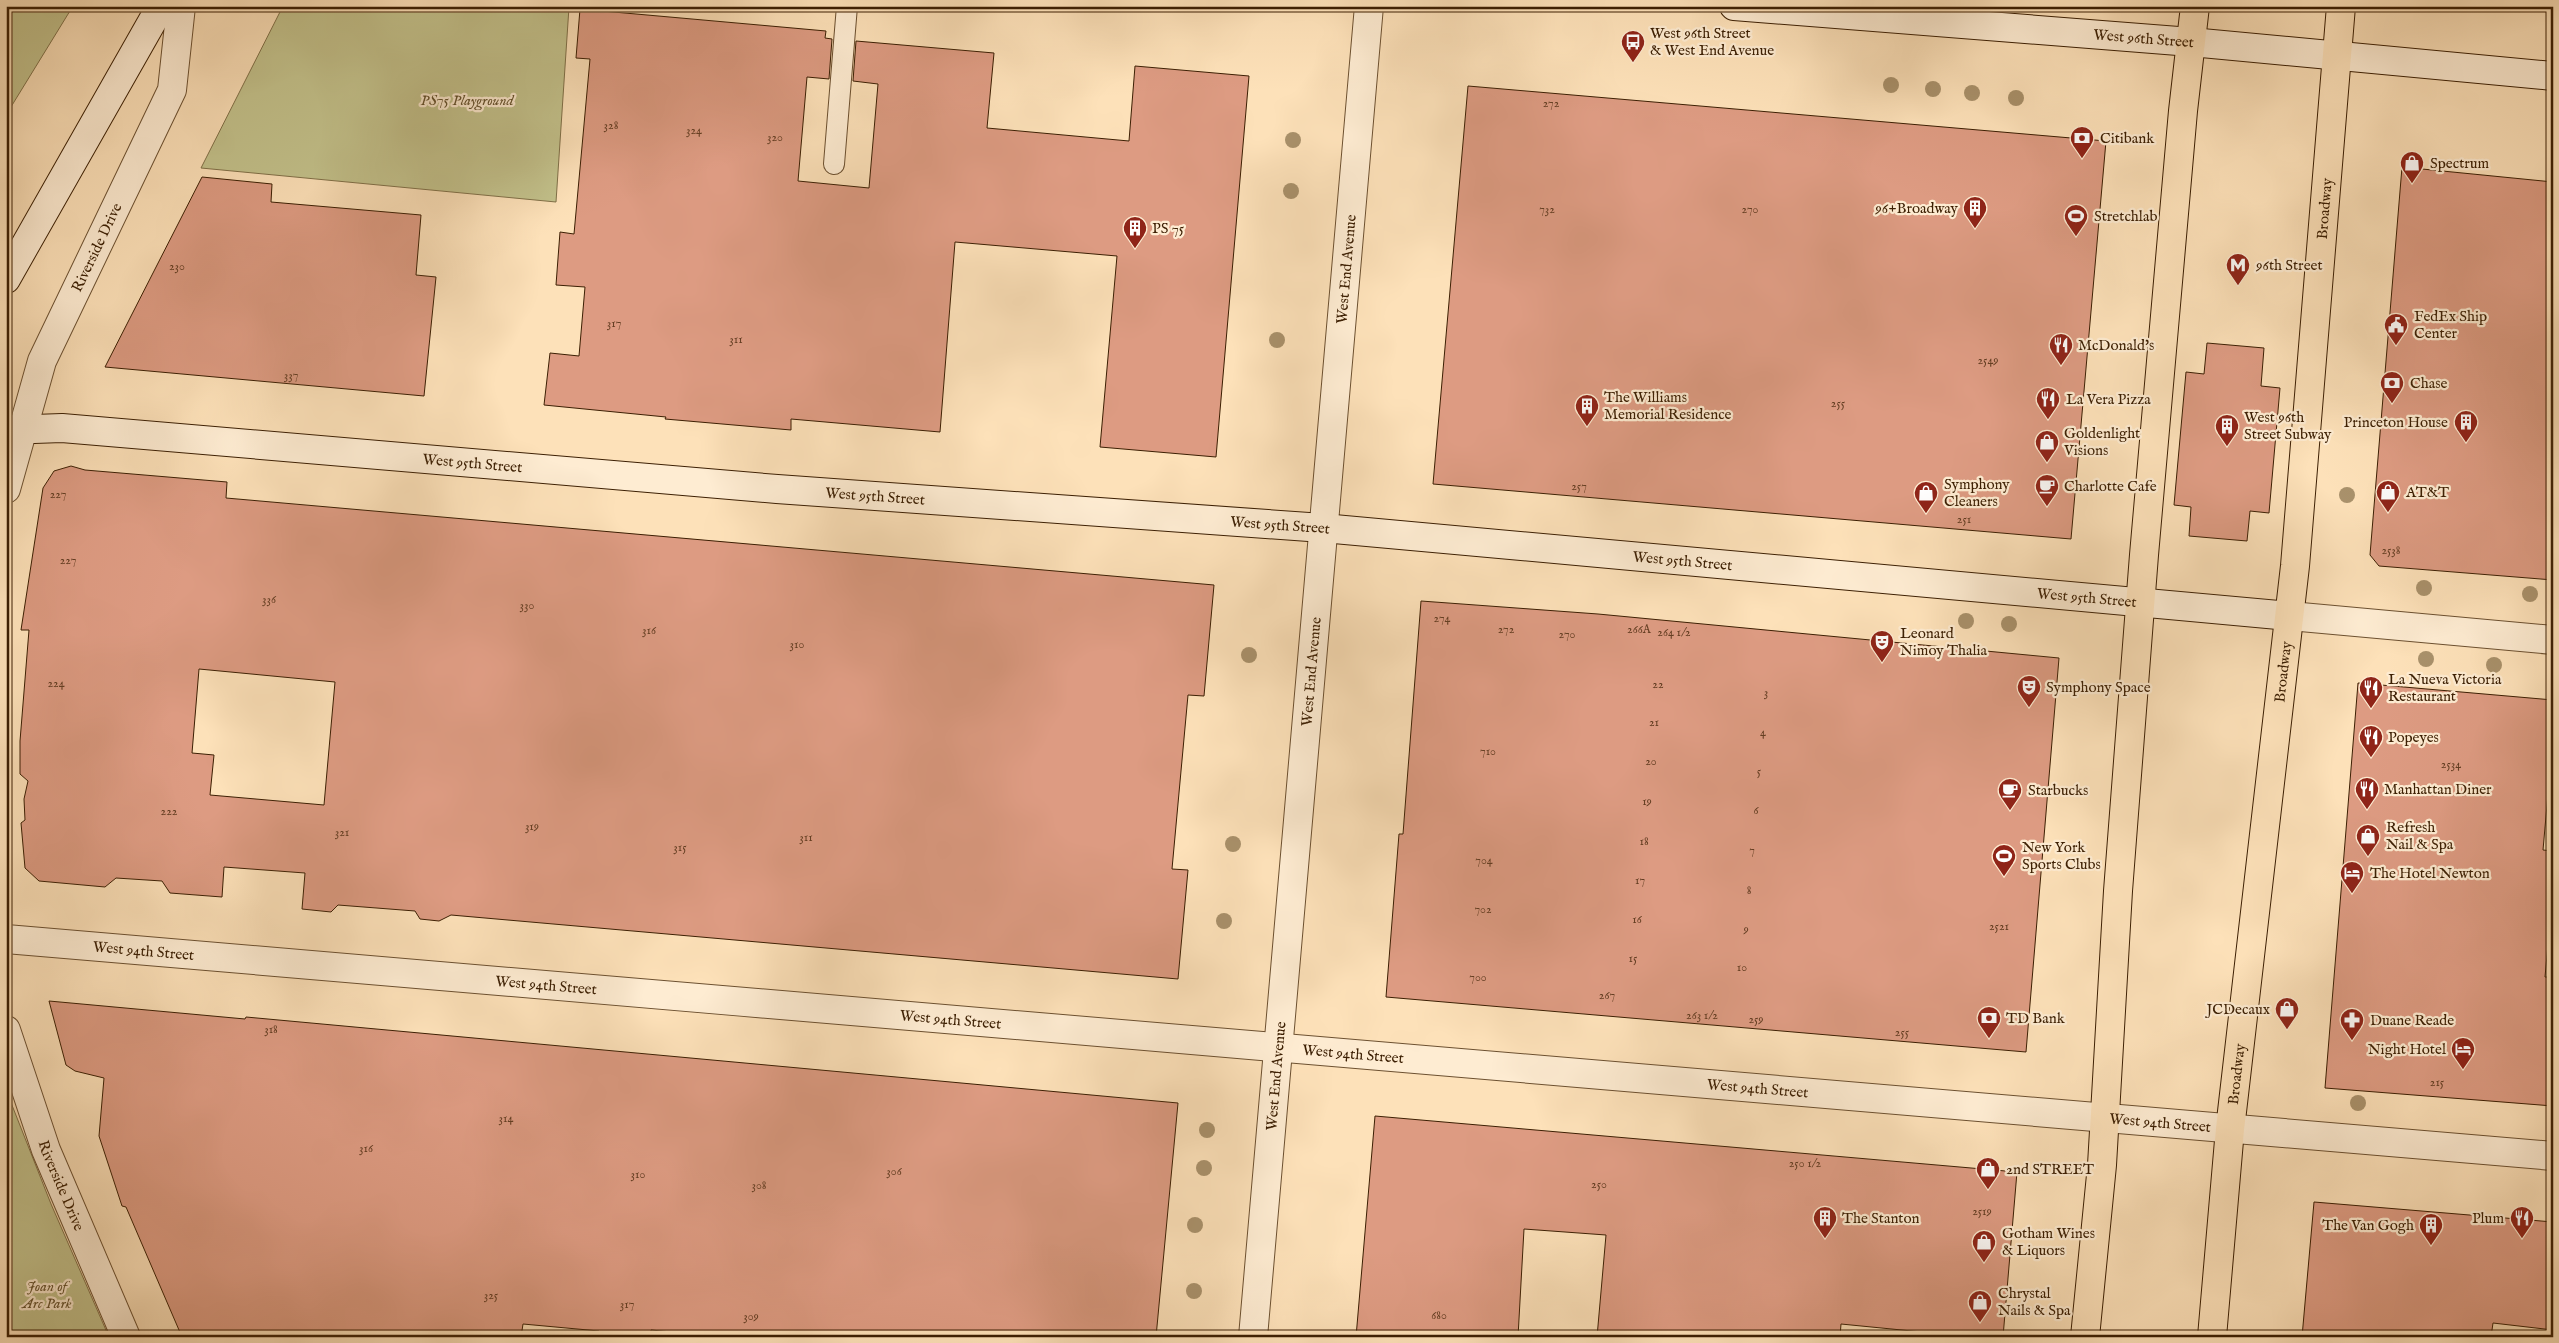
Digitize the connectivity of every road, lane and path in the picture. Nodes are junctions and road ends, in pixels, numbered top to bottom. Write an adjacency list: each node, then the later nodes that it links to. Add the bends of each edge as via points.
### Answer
1 (161, 6): 12 (street)
2 (181, 6): 13 (street, Riverside Drive, via 172,90 42,361)
3 (847, 6): 11 (lane)
4 (1369, 6): 15 (street, West End Avenue)
5 (1734, 6): 8 (street, West 96th Street)
6 (2195, 6): 8 (main road)
7 (2341, 6): 9 (main road, Broadway)
8 (2191, 42): 9 (street, West 96th Street); 16 (main road)
9 (2337, 56): 10 (street, West 96th Street); 17 (main road, Broadway)
10 (2553, 76)
11 (834, 164)
12 (6, 280)
13 (14, 429): 14 (street, Riverside Drive); 15 (street, West 95th Street, via 62,428 777,489)
14 (6, 490)
15 (1323, 528): 16 (street, West 95th Street); 21 (street, West End Avenue)
16 (2140, 604): 17 (street, West 95th Street); 22 (main road)
17 (2290, 616): 18 (street, West 95th Street); 23 (main road, Broadway)
18 (2553, 640)
19 (6, 939): 21 (street, West 94th Street)
20 (6, 1030): 25 (street, Riverside Drive, via 46,1150)
21 (1278, 1047): 22 (street, West 94th Street); 26 (street, West End Avenue)
22 (2105, 1118): 23 (street, West 94th Street); 27 (main road)
23 (2230, 1128): 24 (street, West 94th Street); 28 (main road, Broadway)
24 (2553, 1156)
25 (126, 1337)
26 (1253, 1337)
27 (2084, 1337)
28 (2212, 1337)

